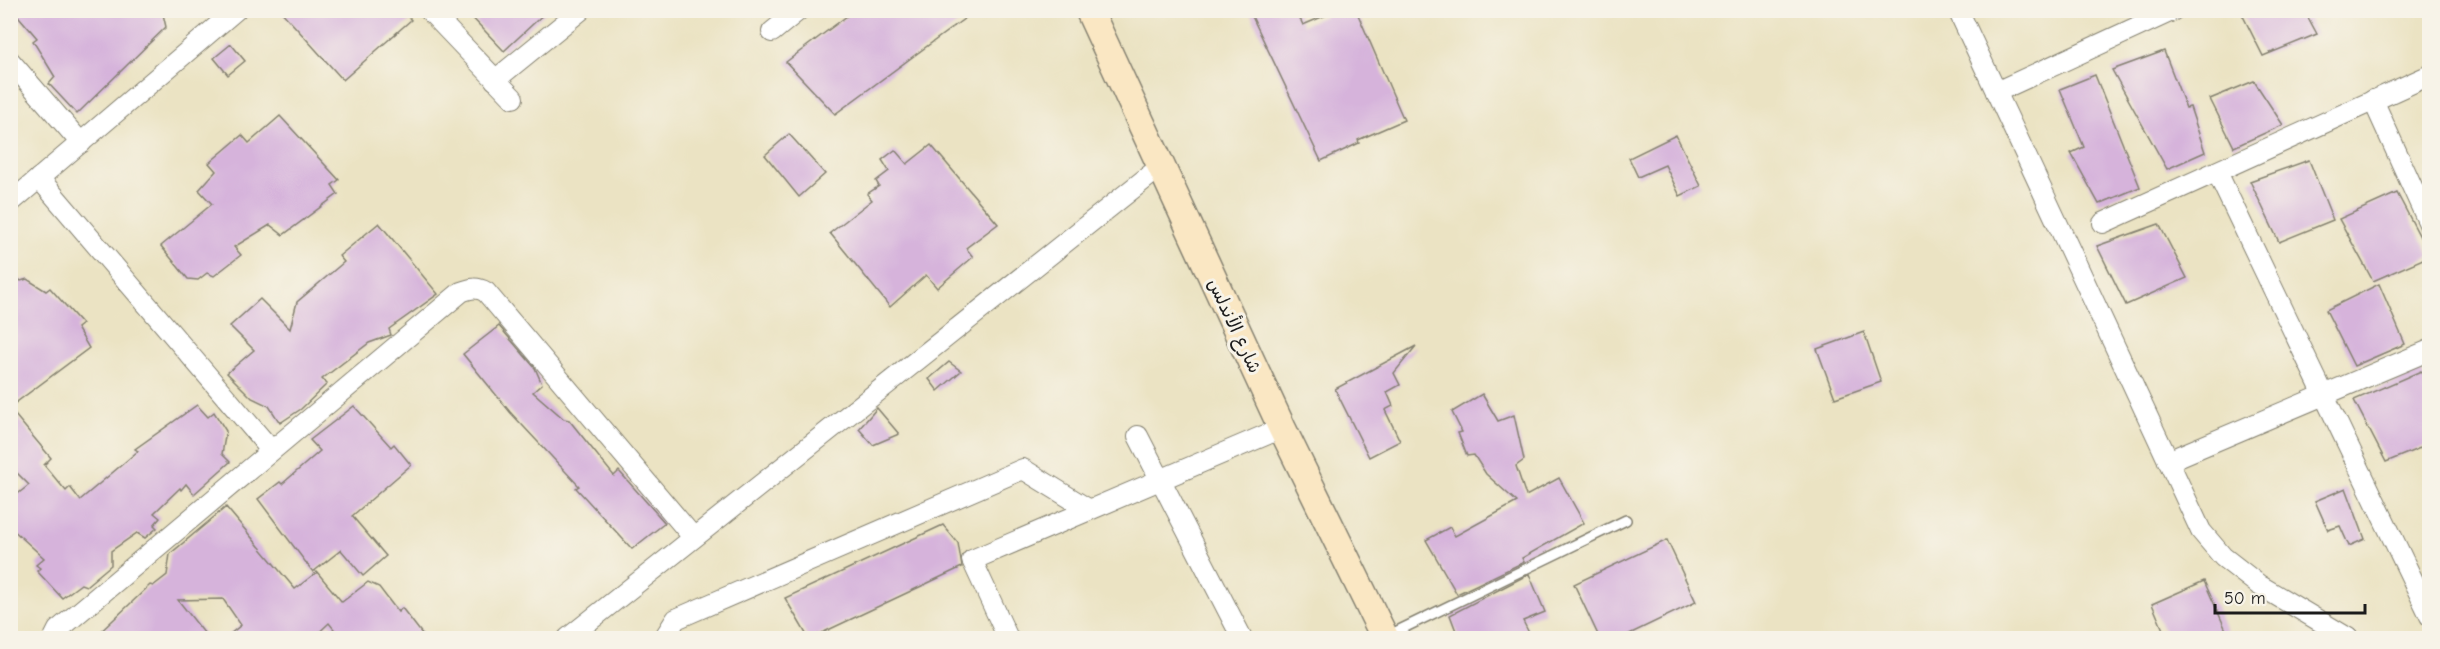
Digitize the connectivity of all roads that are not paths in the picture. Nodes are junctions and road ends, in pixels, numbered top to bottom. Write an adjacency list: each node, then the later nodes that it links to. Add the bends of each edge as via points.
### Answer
1 (236, 10): 15 (street)
2 (429, 10): 11 (street)
3 (580, 10): 11 (street)
4 (799, 10): 8 (street)
5 (1089, 10): 16 (main road, شارع الأندلس)
6 (1958, 10): 12 (street)
7 (2174, 10): 12 (street)
8 (772, 32)
9 (10, 61): 15 (street)
10 (2430, 75): 14 (street)
11 (495, 80): 13 (street)
12 (1996, 92): 27 (street)
13 (513, 98)
14 (2373, 100): 17 (street); 21 (street)
15 (81, 143): 18 (street)
16 (1160, 166): 24 (main road, شارع الأندلس); 31 (street)
17 (2217, 172): 20 (street); 23 (street)
18 (39, 178): 19 (street); 26 (street)
19 (10, 203)
20 (2103, 223)
21 (2430, 226)
22 (2430, 350): 23 (street)
23 (2324, 395): 27 (street); 32 (street)
24 (1282, 428): 28 (street); 33 (main road, شارع الأندلس)
25 (1138, 436): 28 (street)
26 (271, 450): 31 (street, via 461,292 478,288 486,292); 34 (street, via 58,630)
27 (2168, 461): 39 (street, via 2201,531 2223,557 2259,585)
28 (1161, 478): 29 (street); 38 (street)
29 (1088, 509): 36 (street, via 1023,469 676,619); 37 (street, via 972,560)
30 (1626, 520): 33 (lane)
31 (693, 537): 35 (street)
32 (2430, 616)
33 (1385, 638)
34 (54, 639)
35 (568, 639)
36 (664, 639)
37 (1008, 639)
38 (1242, 639)
39 (2348, 639)

